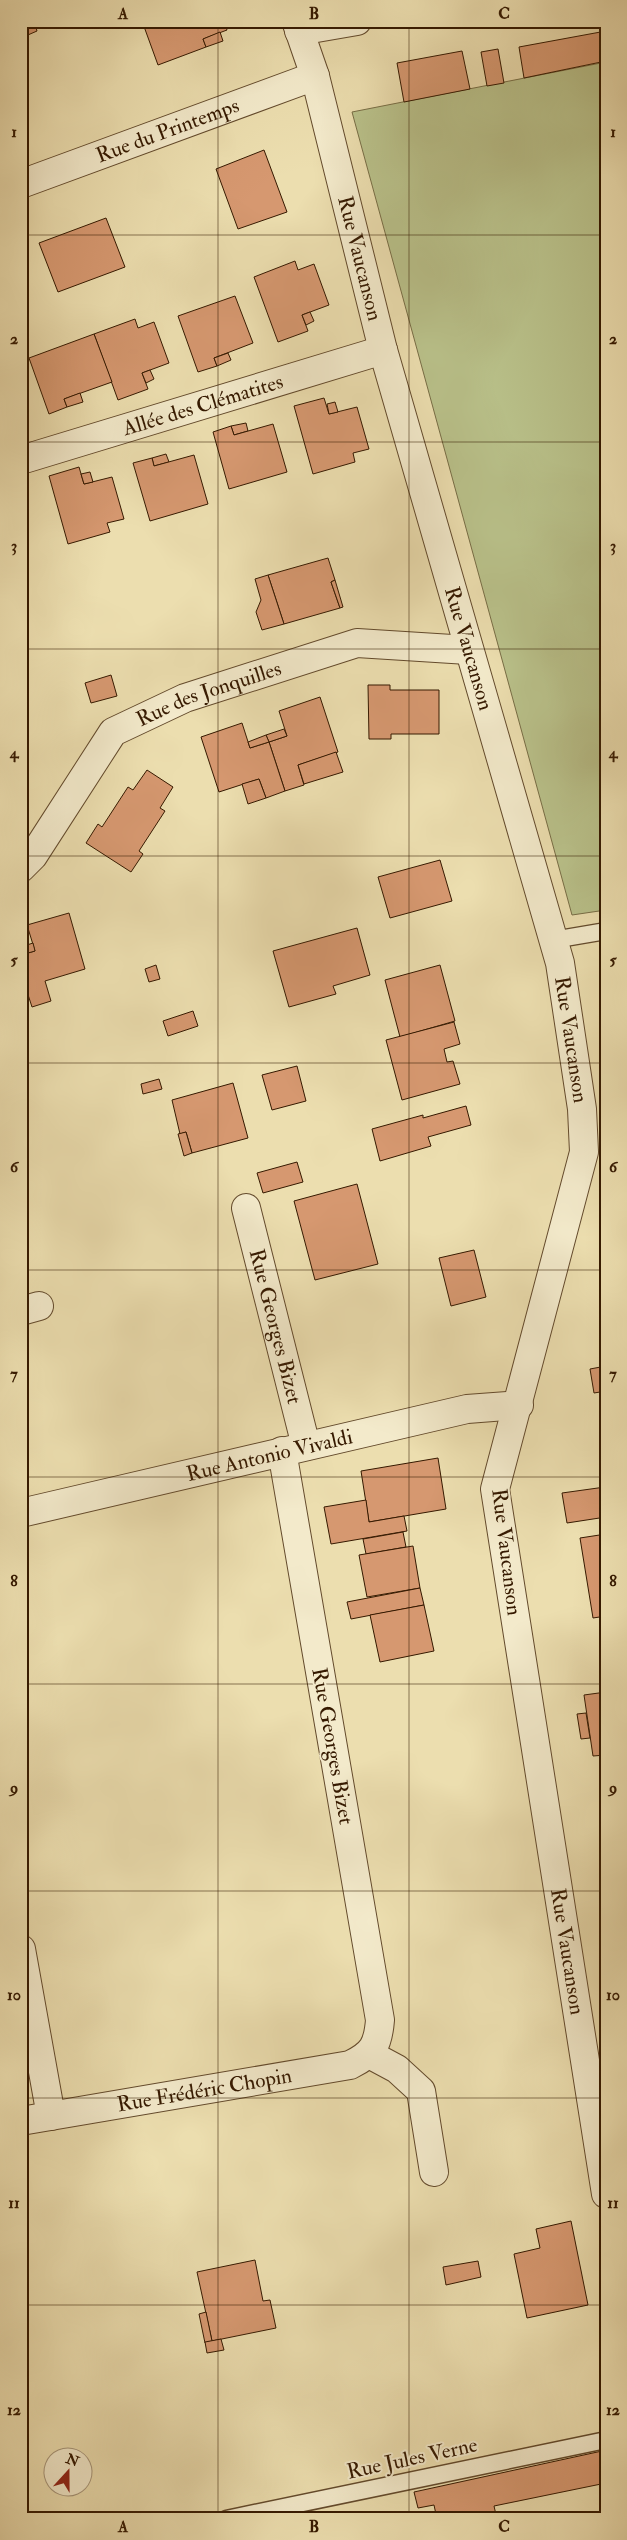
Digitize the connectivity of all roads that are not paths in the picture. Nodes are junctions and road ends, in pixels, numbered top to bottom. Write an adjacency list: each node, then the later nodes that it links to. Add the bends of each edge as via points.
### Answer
1 (356, 21): 2 (street)
2 (297, 26): 3 (street, Rue Vaucanson)
3 (315, 76): 4 (street, Rue du Printemps); 5 (street, Rue Vaucanson)
4 (21, 184)
5 (383, 350): 6 (street, Allée des Clématites); 7 (street, Rue Vaucanson)
6 (21, 460)
7 (468, 650): 8 (street, Rue des Jonquilles, via 357,643 185,698 113,732 33,856); 10 (street, Rue Vaucanson)
8 (21, 868)
9 (606, 931): 10 (lane)
10 (553, 940): 11 (street, Rue Vaucanson, via 560,963 582,1109)
11 (595, 1151): 13 (street, Rue Vaucanson)
12 (246, 1208): 14 (street, Rue Georges Bizet)
13 (518, 1405): 14 (street, Rue Antonio Vivaldi, via 467,1409); 21 (street, Rue Vaucanson, via 495,1489)
14 (294, 1449): 15 (street, Rue Antonio Vivaldi); 17 (street, Rue Georges Bizet, via 380,2020)
15 (21, 1513)
16 (21, 1949): 18 (street)
17 (373, 2047): 18 (street, Rue Frédéric Chopin, via 350,2065); 20 (street, via 421,2091)
18 (51, 2116): 19 (street, Rue Frédéric Chopin)
19 (21, 2121)
20 (434, 2172)
21 (606, 2194)
22 (606, 2440): 23 (lane, Rue Jules Verne)
23 (226, 2519)

